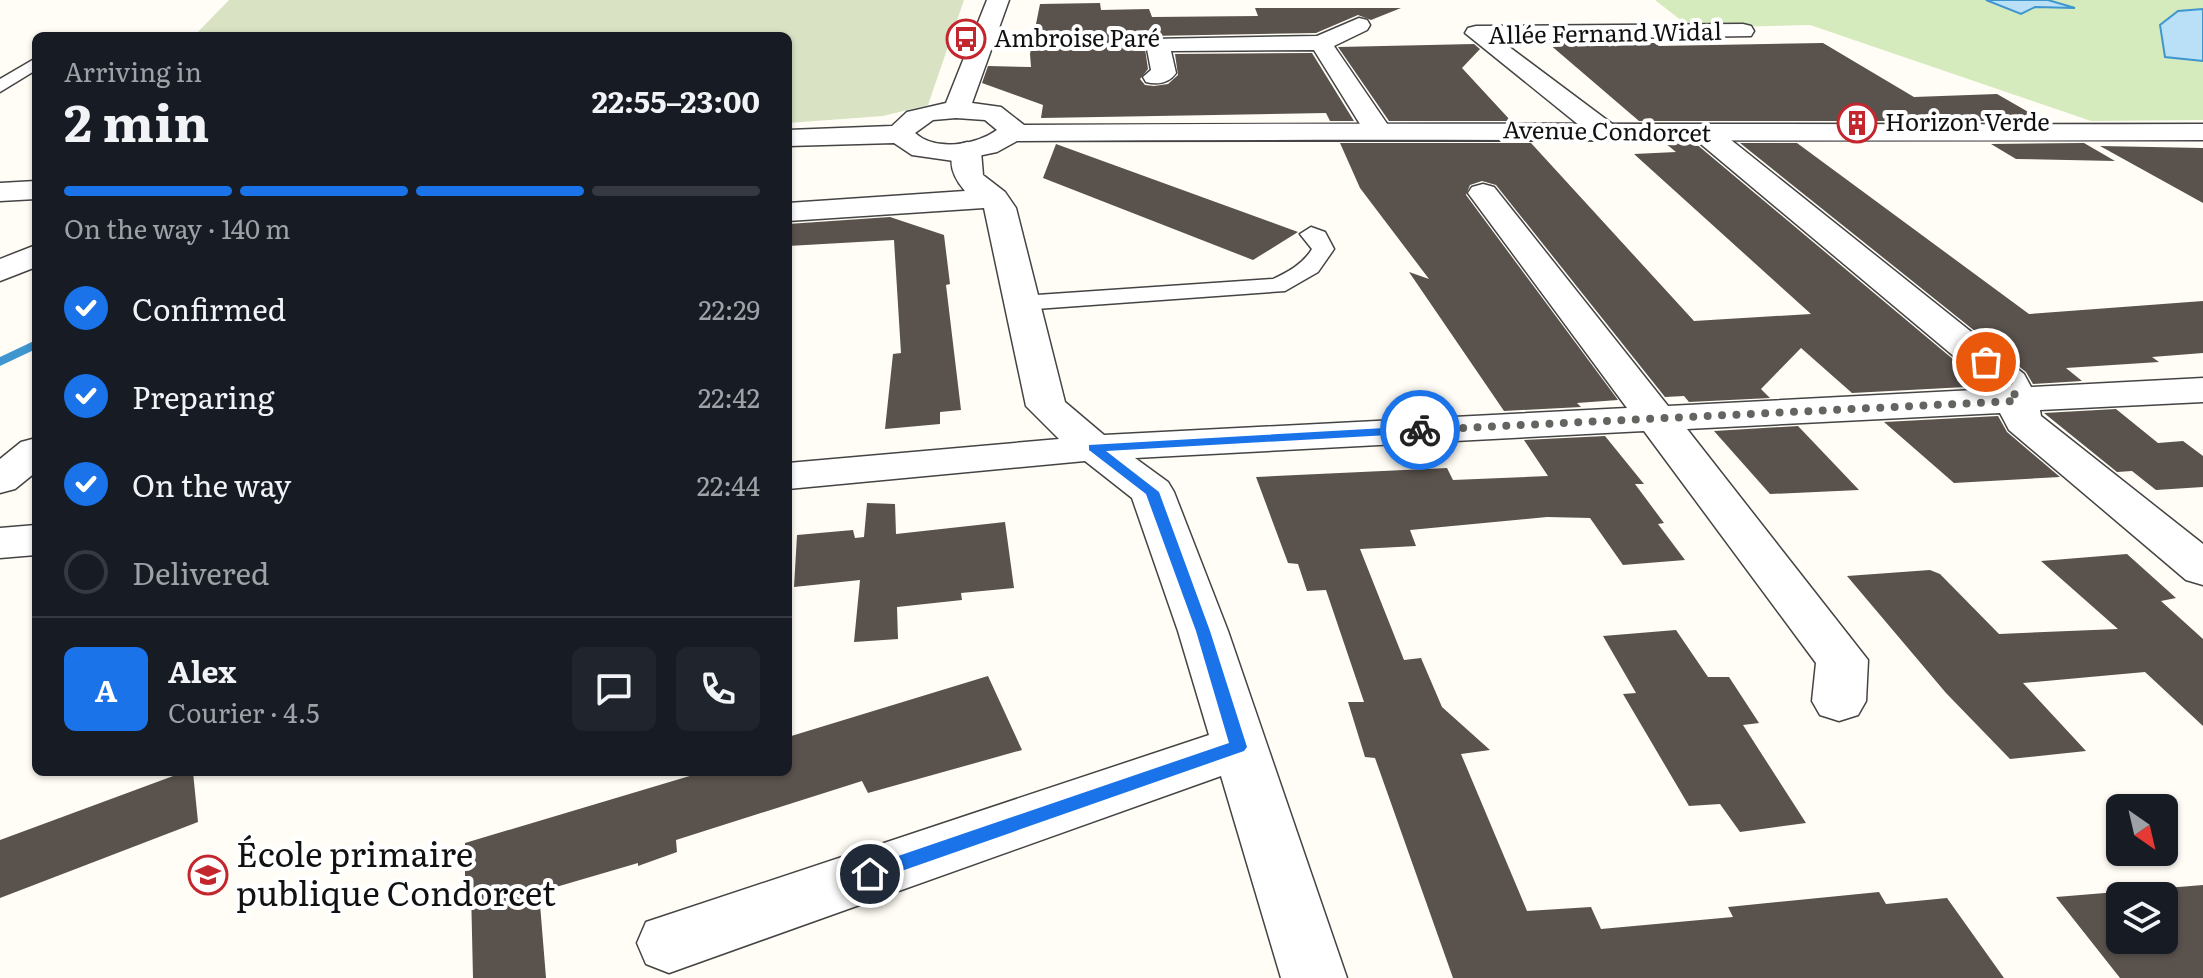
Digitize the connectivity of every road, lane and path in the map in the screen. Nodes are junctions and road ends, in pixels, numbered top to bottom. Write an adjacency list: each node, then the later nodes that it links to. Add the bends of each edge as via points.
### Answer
1 (998, 0): 9 (street)
2 (1359, 25): 4 (street)
3 (1743, 31): 11 (street, Allée Fernand Widal, via 1476,33)
4 (1321, 43): 7 (street, via 1147,41 1164,73); 10 (street)
5 (32, 66): 8 (lane)
6 (32, 77): 8 (lane)
7 (1155, 77)
8 (8, 82)
9 (962, 130): 13 (street, via 995,144); 13 (street, via 992,113 1011,126); 14 (street, via 916,118); 14 (street, via 922,149); 20 (street, via 971,183)
10 (1378, 131): 11 (street, Avenue Condorcet); 13 (street, Avenue Condorcet)
11 (1605, 132): 15 (street, Avenue Condorcet)
12 (2203, 132): 15 (street, Avenue Condorcet)
13 (1010, 133)
14 (901, 134): 16 (street)
15 (1706, 134): 27 (street, via 2010,382)
16 (792, 138)
17 (32, 190): 18 (street)
18 (0, 192)
19 (1483, 193): 28 (street)
20 (994, 198): 21 (street); 25 (street)
21 (792, 212)
22 (1311, 234): 25 (lane, via 1323,249 1318,260 1277,286)
23 (32, 257): 24 (street)
24 (0, 271)
25 (1022, 303): 29 (street, via 1046,406)
26 (2203, 390): 27 (street)
27 (2017, 401): 28 (street); 35 (street, via 2023,421)
28 (1655, 417): 29 (street); 36 (street, via 1842,660)
29 (1094, 448): 31 (street); 37 (street, via 1152,492)
30 (32, 454): 32 (street)
31 (792, 476)
32 (0, 480)
33 (32, 540): 34 (street)
34 (0, 543)
35 (2203, 569)
36 (1839, 701)
37 (1238, 747): 38 (street); 39 (street)
38 (669, 943)
39 (1314, 978)

